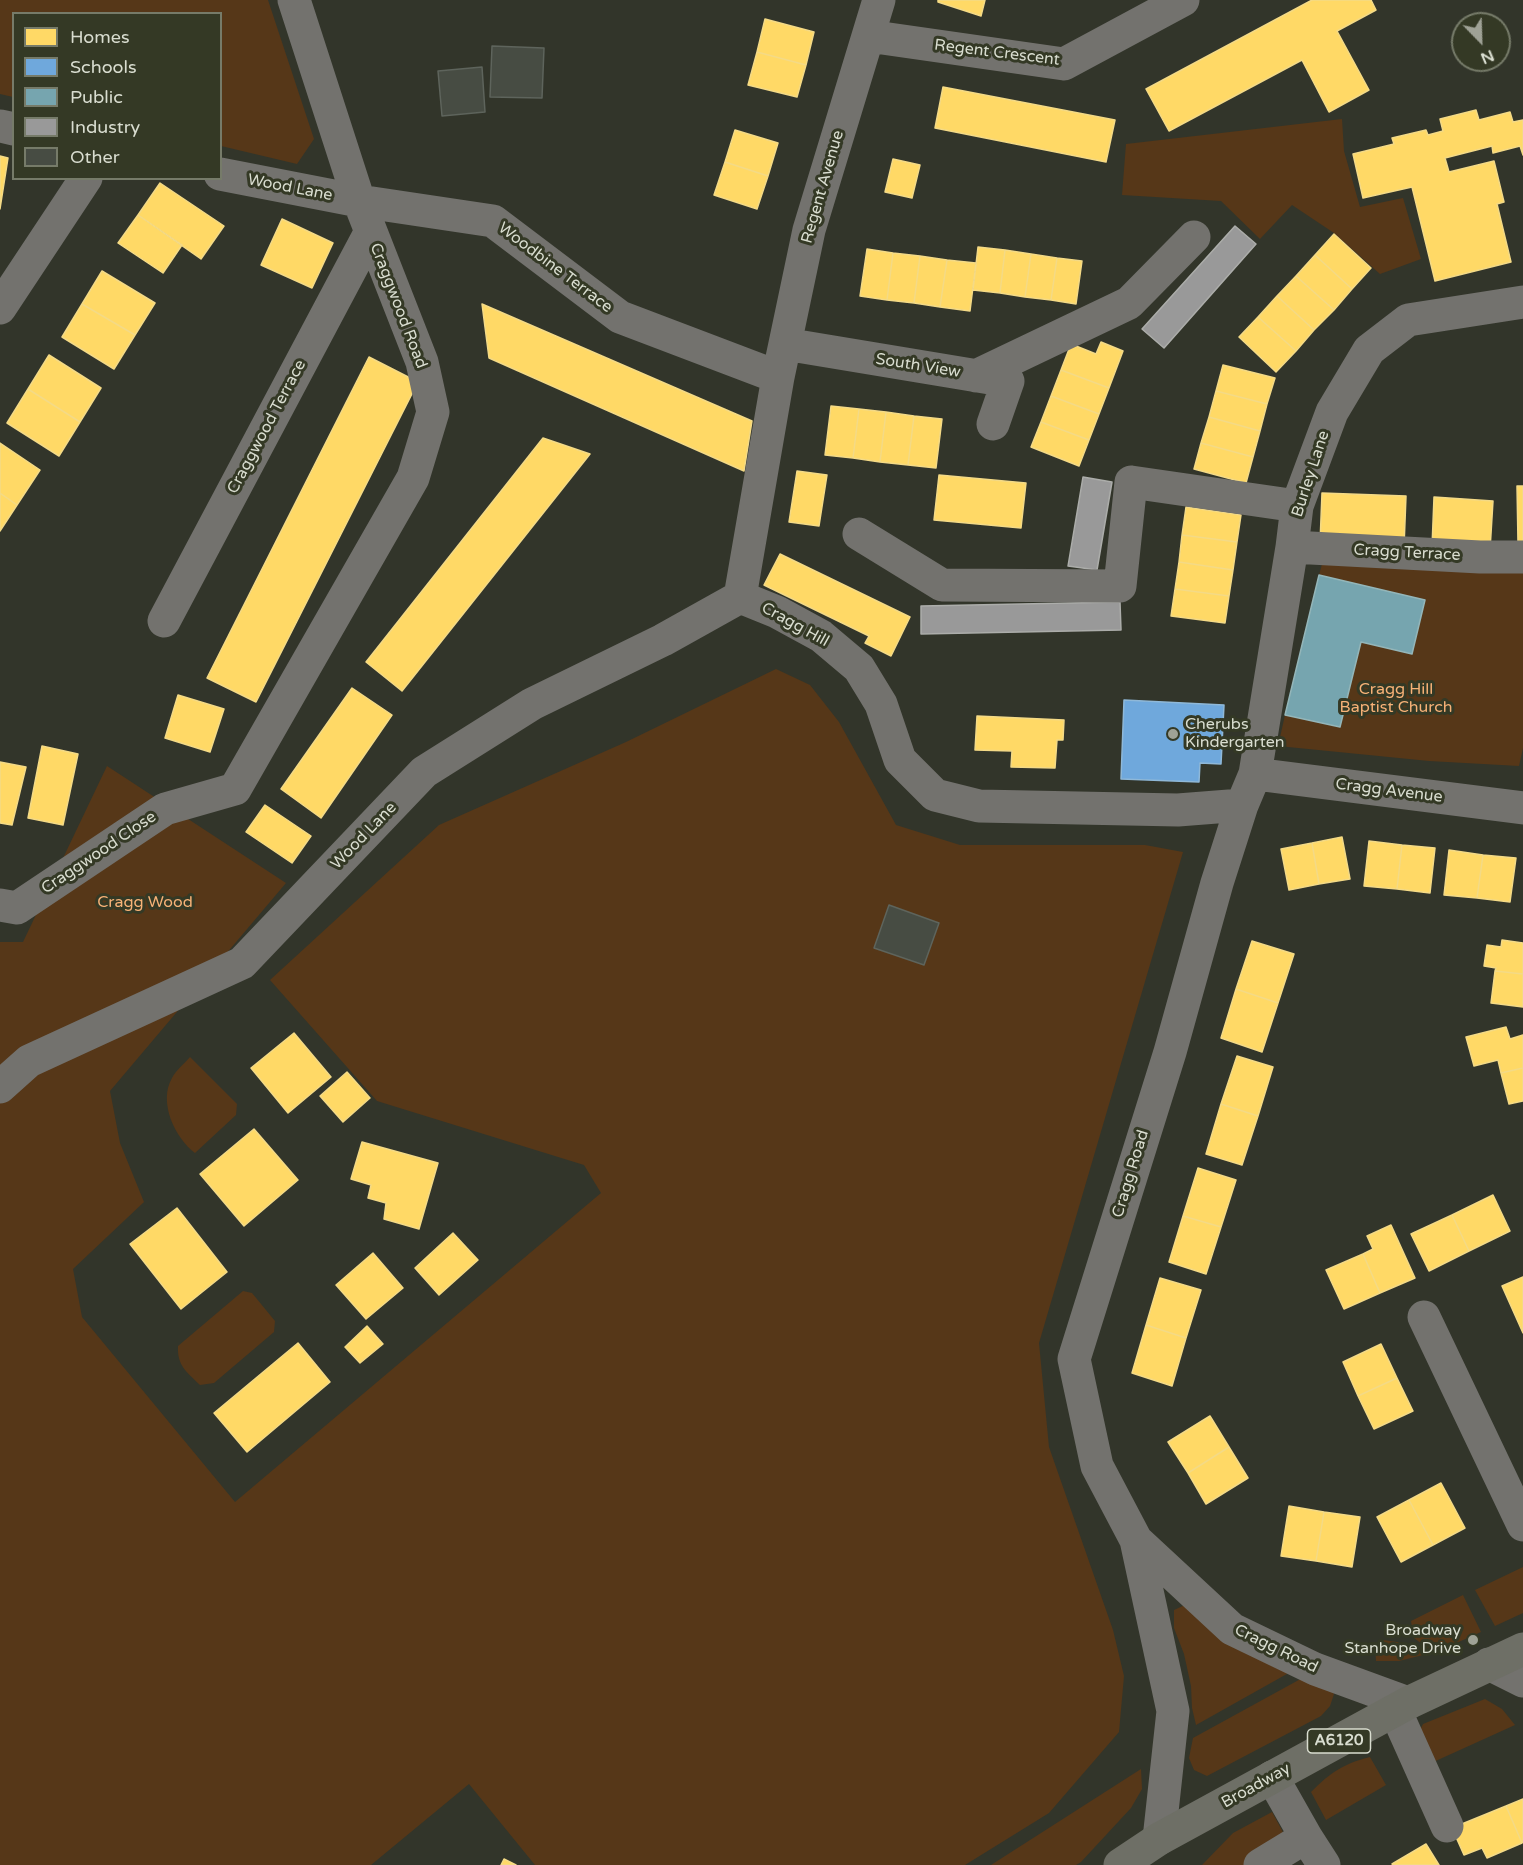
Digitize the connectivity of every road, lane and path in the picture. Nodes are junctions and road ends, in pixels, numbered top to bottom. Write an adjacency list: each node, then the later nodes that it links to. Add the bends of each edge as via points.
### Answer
1 (294, 0): 7 (street, Craggwood Road)
2 (879, 0): 4 (street, Regent Avenue)
3 (1183, 0): 4 (street, Regent Crescent, via 1064,64)
4 (868, 36): 12 (street, Regent Avenue, via 809,230)
5 (222, 174): 7 (street, Wood Lane)
6 (85, 180): 11 (street)
7 (359, 201): 8 (street, Craggwood Road); 14 (street, Woodbine Terrace, via 493,220 620,318)
8 (370, 233): 21 (street, Craggwood Terrace); 23 (street, Craggwood Road, via 422,362 434,412 413,478)
9 (1194, 237): 13 (street, via 1129,303)
10 (1523, 302): 16 (street, Burley Lane, via 1408,320 1370,350 1332,412)
11 (0, 308)
12 (785, 344): 13 (street, South View); 14 (street, Regent Avenue)
13 (976, 376): 15 (street, South View, via 1008,381)
14 (778, 377): 20 (street)
15 (993, 424)
16 (1297, 506): 17 (street, via 1131,482 1120,586 942,585); 18 (street, Burley Lane)
17 (859, 534)
18 (1292, 547): 19 (street, Cragg Terrace); 22 (street, Burley Lane)
19 (1523, 556)
20 (740, 597): 24 (street, Cragg Hill, via 822,636 858,668 881,704 900,760 935,795 979,806 1178,810); 27 (street, Wood Lane, via 663,640 532,704 424,772 242,963 29,1061)
21 (164, 621)
22 (1255, 774): 24 (street, Burley Lane); 25 (street, Cragg Avenue)
23 (236, 789): 26 (street, Craggwood Close, via 165,809 17,908)
24 (1242, 805): 30 (street, Cragg Road, via 1074,1359 1097,1466)
25 (1523, 808)
26 (0, 905)
27 (0, 1087)
28 (1424, 1317): 29 (street)
29 (1523, 1525)
30 (1136, 1540): 34 (street, Cragg Road, via 1232,1629); 38 (street, Cragg Road, via 1173,1710)
31 (1523, 1648): 32 (highway, Broadway / A6120)
32 (1490, 1664): 33 (street); 34 (highway, Broadway / A6120)
33 (1523, 1681)
34 (1402, 1706): 35 (highway, Broadway / A6120); 36 (street)
35 (1272, 1777): 37 (street); 38 (highway, Broadway / A6120)
36 (1447, 1826)
37 (1306, 1837): 40 (street); 41 (street)
38 (1159, 1839): 39 (highway, Broadway / A6120)
39 (1120, 1865)
40 (1260, 1865)
41 (1324, 1865)

